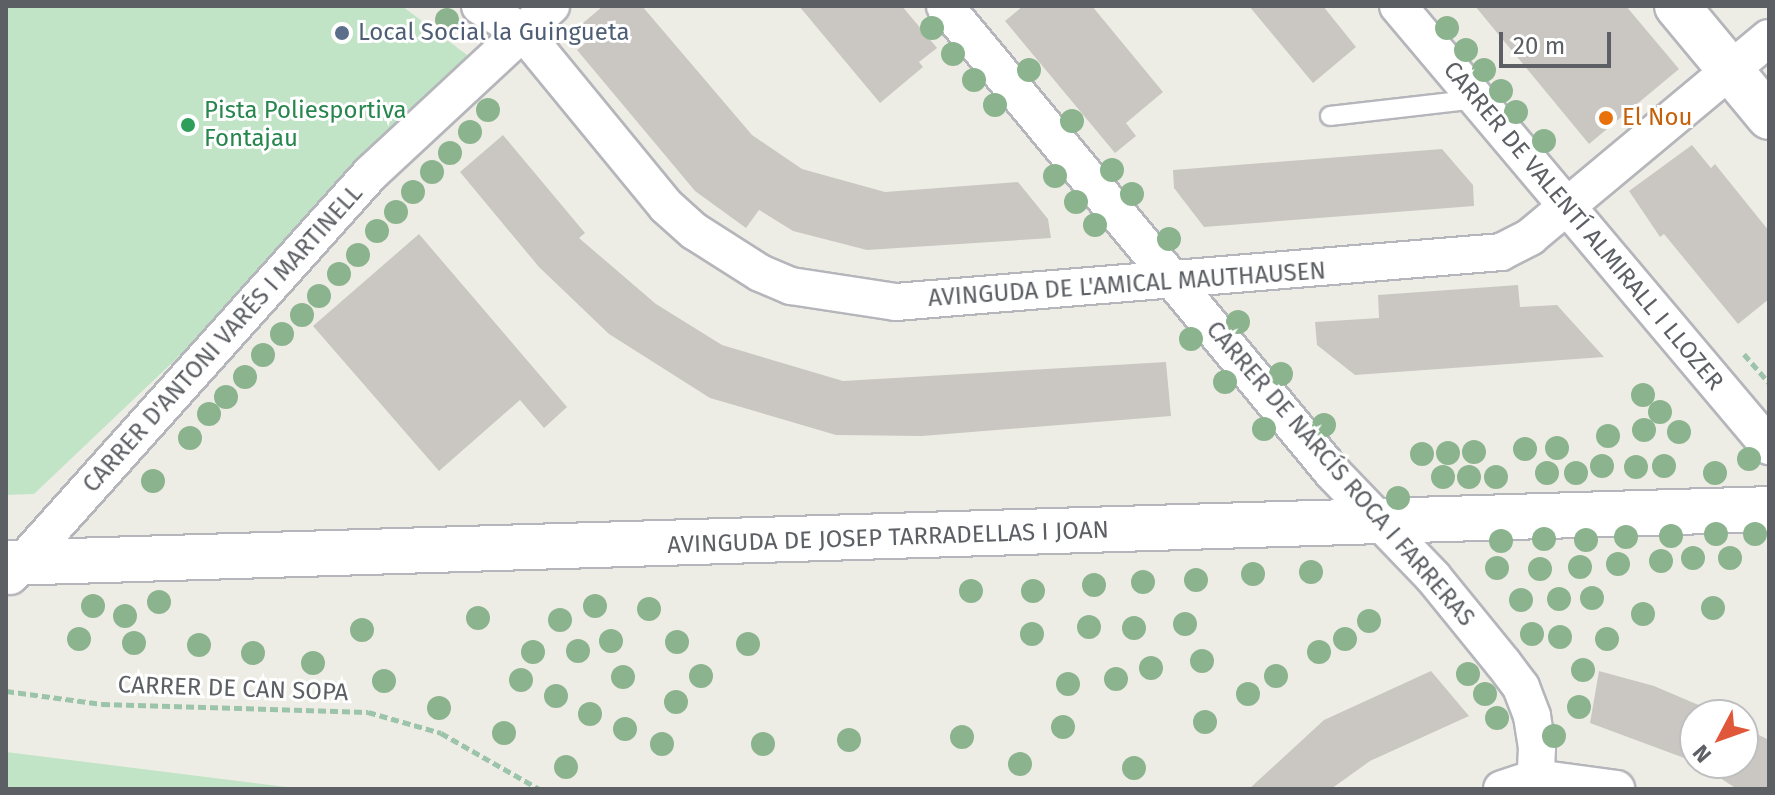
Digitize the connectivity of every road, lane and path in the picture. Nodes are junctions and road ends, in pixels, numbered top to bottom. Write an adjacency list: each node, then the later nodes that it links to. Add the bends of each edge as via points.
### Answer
1 (480, 6): 6 (street, AVINGUDA DE L'AMICAL MAUTHAUSEN)
2 (551, 6): 6 (street, CARRER D'ANTONI VARÉS I MARTINELL)
3 (945, 6): 15 (street, CARRER DE NARCÍS ROCA I FARRERAS)
4 (1398, 6): 11 (street, CARRER DE VALENTÍ ALMIRALL I LLOZER)
5 (1677, 6): 10 (main road)
6 (524, 33): 8 (street, AVINGUDA DE L'AMICAL MAUTHAUSEN); 9 (street, CARRER D'ANTONI VARÉS I MARTINELL)
7 (1769, 38): 10 (street, AVINGUDA DE L'AMICAL MAUTHAUSEN)
8 (551, 66): 9 (street, via 521,58); 15 (street, AVINGUDA DE L'AMICAL MAUTHAUSEN, via 666,206 726,253 791,286 896,302)
9 (483, 67): 19 (street, CARRER D'ANTONI VARÉS I MARTINELL, via 371,173)
10 (1730, 69): 13 (main road); 14 (street, AVINGUDA DE L'AMICAL MAUTHAUSEN)
11 (1476, 99): 12 (lane); 14 (street, CARRER DE VALENTÍ ALMIRALL I LLOZER)
12 (1330, 116)
13 (1769, 117)
14 (1567, 206): 15 (street, AVINGUDA DE L'AMICAL MAUTHAUSEN, via 1517,245 1472,258); 16 (street, CARRER DE VALENTÍ ALMIRALL I LLOZER)
15 (1175, 282): 18 (street, CARRER DE NARCÍS ROCA I FARRERAS)
16 (1769, 446)
17 (1769, 509): 18 (main road, AVINGUDA DE JOSEP TARRADELLAS I JOAN)
18 (1381, 522): 19 (main road, AVINGUDA DE JOSEP TARRADELLAS I JOAN); 21 (street, CARRER DE NARCÍS ROCA I FARRERAS, via 1521,687 1537,748)
19 (11, 569)
20 (6, 691): 22 (path, CARRER DE CAN SOPA, via 102,704 368,712 441,733)
21 (1524, 785): 23 (street)
22 (539, 789)
23 (1616, 789)

